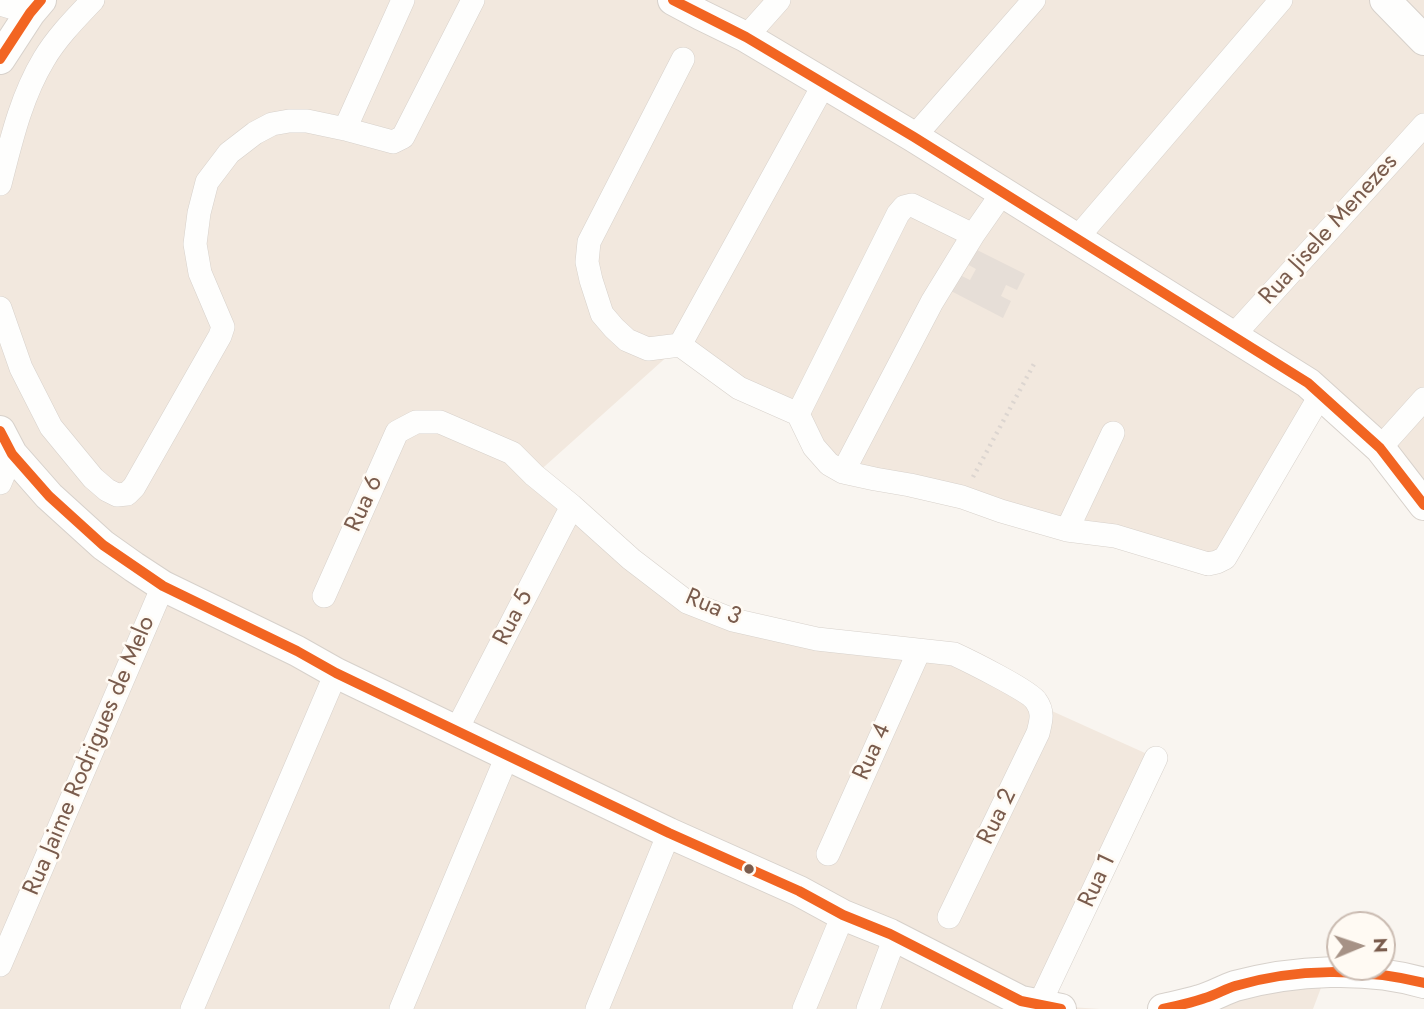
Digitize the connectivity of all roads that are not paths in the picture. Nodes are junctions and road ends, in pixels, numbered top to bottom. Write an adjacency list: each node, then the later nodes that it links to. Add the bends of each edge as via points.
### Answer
1 (93, 0): 19 (street, via 45,58 26,93)
2 (403, 0): 17 (street)
3 (473, 0): 17 (street, via 403,137 393,142)
4 (673, 0): 11 (street)
5 (779, 0): 11 (street)
6 (1034, 0): 18 (street)
7 (1281, 0): 22 (street)
8 (1385, 0): 12 (street)
9 (0, 4): 10 (street)
10 (36, 6): 13 (street)
11 (747, 37): 15 (street)
12 (1424, 40)
13 (0, 59)
14 (683, 59): 25 (street, via 589,242 587,262 602,314 627,340 648,349)
15 (824, 84): 18 (street); 25 (street)
16 (1424, 125): 24 (street, Rua Jisele Menezes)
17 (345, 129): 23 (street, via 307,121 272,124 229,153 208,182 195,244 200,273 223,327 127,494 117,495 93,478 51,427 21,368)
18 (914, 137): 20 (street)
19 (0, 184)
20 (1003, 192): 21 (street); 22 (street)
21 (973, 235): 28 (street, via 912,205 904,207); 33 (street)
22 (1077, 238): 24 (street)
23 (0, 308)
24 (1233, 336): 26 (street)
25 (680, 345): 28 (street, via 739,388)
26 (1321, 394): 32 (street); 37 (street, via 1225,558 1208,564 1115,536)
27 (1424, 399): 32 (street)
28 (798, 414): 33 (street, via 814,447)
29 (416, 422): 36 (street, Rua 3, via 440,422 512,453); 39 (street, Rua 6, via 397,432)
30 (1113, 433): 37 (street)
31 (6, 442): 34 (street); 38 (street, via 49,496 85,529)
32 (1380, 448): 35 (street)
33 (842, 472): 37 (street, via 962,497)
34 (0, 483)
35 (1424, 505)
36 (572, 506): 40 (street, Rua 3, via 687,602 733,620 806,637); 43 (street, Rua 5)
37 (1067, 530)
38 (163, 586): 41 (street); 51 (street, Rua Jaime Rodrigues de Melo)
39 (324, 596)
40 (919, 651): 42 (street, Rua 3, via 954,654 971,661 1036,699); 47 (street, Rua 4)
41 (335, 673): 43 (street); 54 (street)
42 (1042, 715): 49 (street, Rua 2, via 1038,733)
43 (456, 731): 44 (street)
44 (508, 756): 46 (street); 55 (street)
45 (1156, 758): 53 (street, Rua 1)
46 (669, 833): 48 (street); 56 (street)
47 (828, 854)
48 (843, 915): 50 (street); 57 (street)
49 (950, 917)
50 (895, 937): 53 (street); 58 (street)
51 (0, 965)
52 (1424, 983): 59 (street, via 1371,973 1327,972 1268,979)
53 (1035, 1006)
54 (192, 1009)
55 (401, 1009)
56 (597, 1009)
57 (804, 1009)
58 (868, 1009)
59 (1163, 1009)

